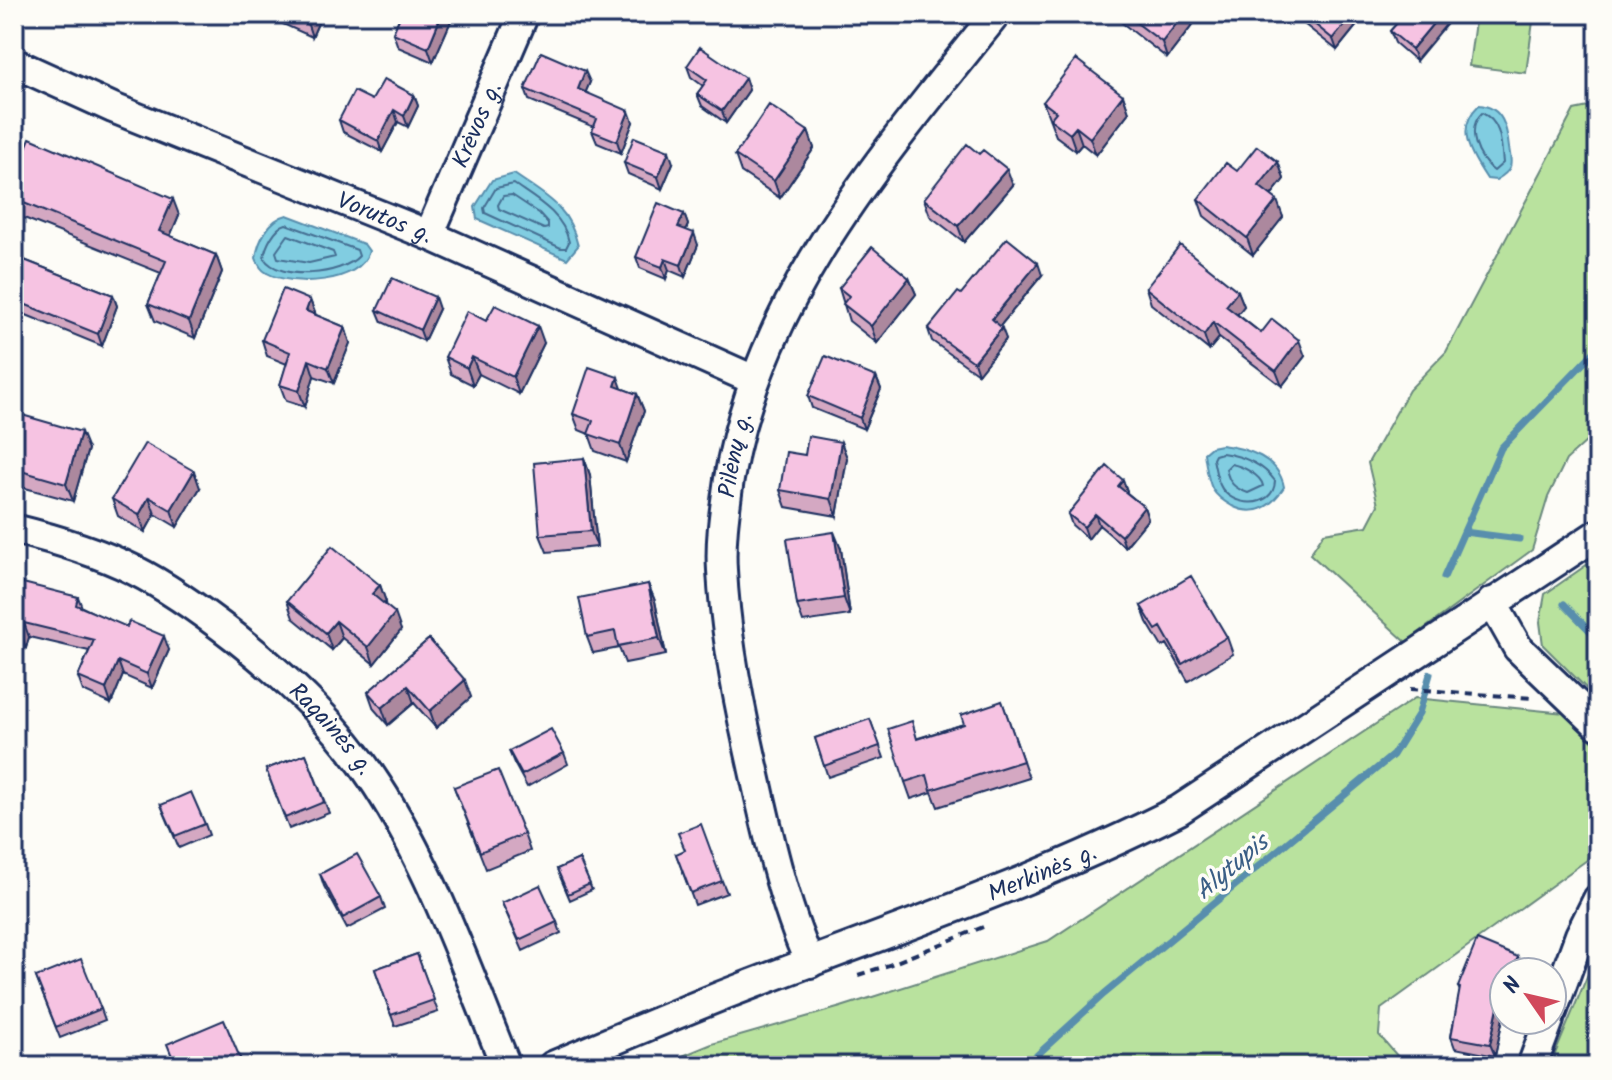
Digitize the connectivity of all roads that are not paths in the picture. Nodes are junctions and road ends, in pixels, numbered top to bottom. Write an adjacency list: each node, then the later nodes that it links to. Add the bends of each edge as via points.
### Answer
1 (524, 14): 4 (street, Krėvos g.)
2 (996, 14): 5 (street, Pilėnų g., via 852,198 793,296)
3 (14, 63): 4 (street, Vorutos g.)
4 (429, 235): 5 (street, Vorutos g.)
5 (754, 380): 11 (street, Pilėnų g., via 726,502 723,582 762,809)
6 (14, 529): 14 (street, Ragainės g., via 136,571 207,615 313,704 354,751 411,845)
7 (1598, 534): 8 (street, Merkinės g.)
8 (1492, 602): 9 (street, via 1518,648); 11 (street, Merkinės g., via 1179,810 1036,876)
9 (1598, 725)
10 (1598, 899): 12 (street)
11 (810, 963): 15 (street, Merkinės g.)
12 (1568, 968)
13 (1543, 1036): 16 (street)
14 (506, 1066)
15 (553, 1066)
16 (1532, 1066)

